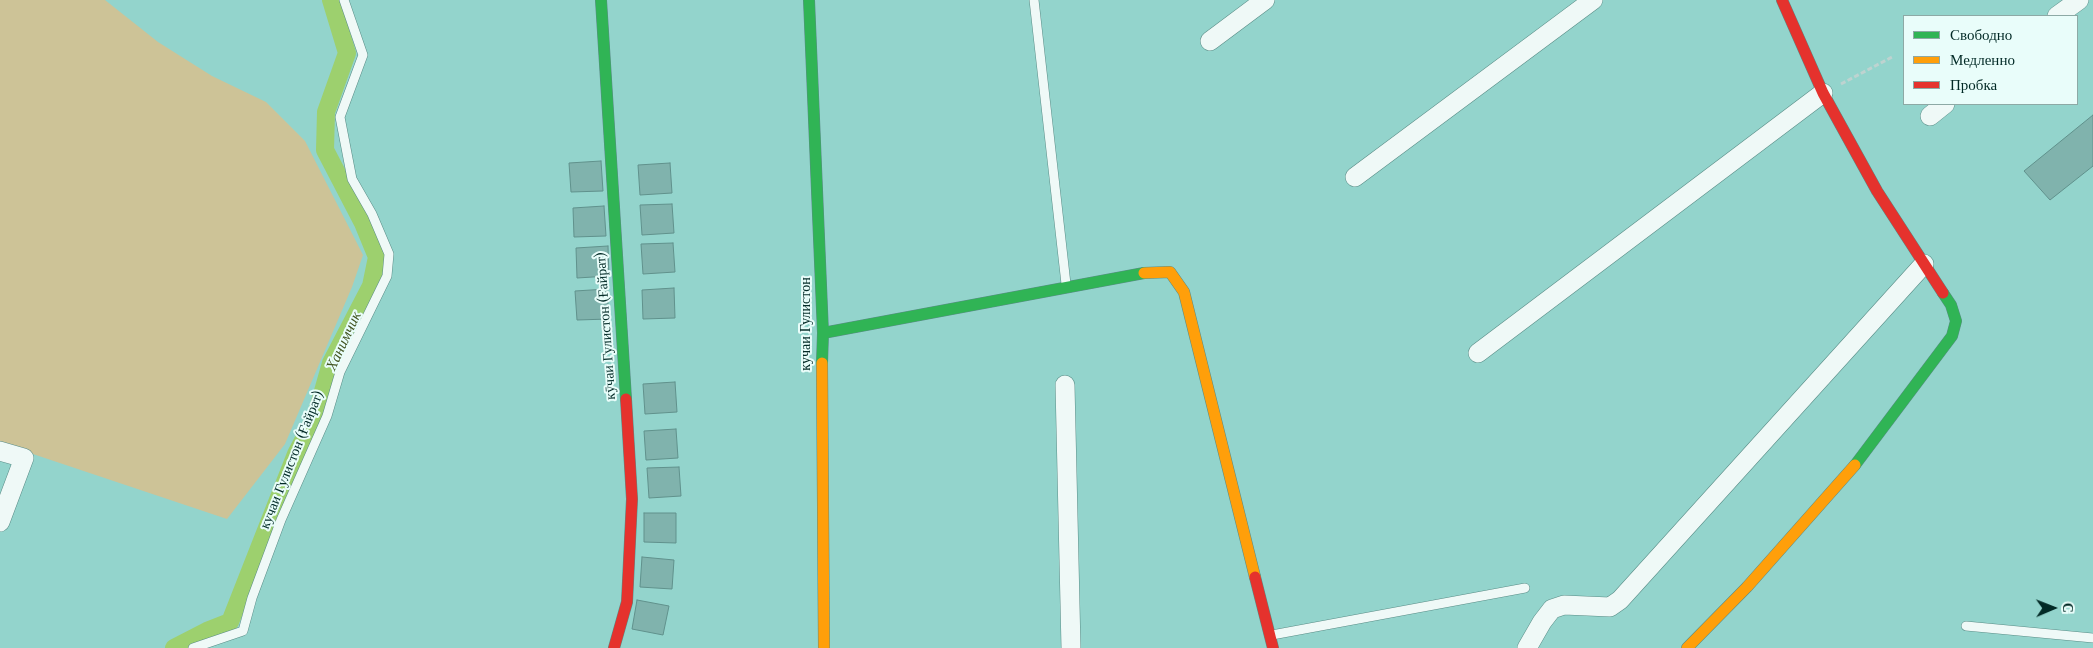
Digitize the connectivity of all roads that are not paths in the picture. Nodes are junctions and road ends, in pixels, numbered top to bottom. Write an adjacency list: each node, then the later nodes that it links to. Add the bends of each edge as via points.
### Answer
1 (344, 0): 26 (lane, кучаи Гулистон (Ғайрат), via 362,55 340,117 352,179 389,254 388,276 340,372 327,416 281,520 243,631)
2 (601, 0): 27 (street, кӯчаи Гулистон (Ғайрат), via 632,499 627,602)
3 (809, 0): 17 (street, кучаи Гулистон)
4 (1034, 0): 16 (lane)
5 (1265, 0): 10 (street)
6 (1593, 0): 14 (street)
7 (1782, 0): 11 (street)
8 (2079, 0): 9 (street)
9 (2058, 15)
10 (1210, 41)
11 (1823, 94): 15 (street, via 1877,191); 18 (street)
12 (1944, 105): 13 (street)
13 (1930, 116)
14 (1355, 177)
15 (1924, 264): 31 (street, via 1620,600 1610,607 1564,605 1552,609); 32 (street, via 1951,306 1956,321 1952,336 1849,473 1747,587)
16 (1066, 287): 17 (street); 24 (street, via 1149,272 1170,272 1184,292)
17 (823, 333): 28 (street, кучаи Гулистон)
18 (1478, 353)
19 (1065, 385): 29 (street)
20 (0, 451): 21 (street, via 24,458)
21 (0, 522)
22 (1525, 588): 24 (lane)
23 (1966, 626): 25 (lane)
24 (1270, 636): 30 (street)
25 (2093, 638)
26 (193, 648)
27 (614, 648)
28 (824, 648)
29 (1071, 648)
30 (1273, 648)
31 (1527, 648)
32 (1687, 648)

